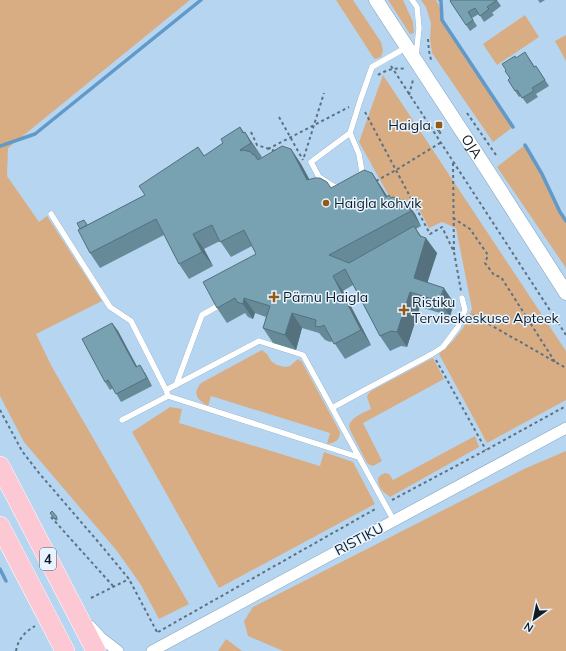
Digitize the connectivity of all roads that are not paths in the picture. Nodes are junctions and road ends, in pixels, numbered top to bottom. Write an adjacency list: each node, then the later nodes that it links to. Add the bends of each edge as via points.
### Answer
1 (376, 0): 3 (street, OJA)
2 (412, 0): 4 (lane, via 417,7 419,28)
3 (408, 47): 4 (street, OJA); 5 (lane, via 372,67)
4 (412, 65): 9 (street, OJA, via 484,165)
5 (350, 133): 6 (lane, via 359,154); 7 (lane, via 311,162 319,177 336,187)
6 (360, 180)
7 (349, 187)
8 (51, 214): 13 (lane, via 110,307 131,321)
9 (566, 293)
10 (462, 298): 15 (lane, via 465,310 458,327 443,346)
11 (218, 306): 12 (lane, via 202,315)
12 (176, 385): 13 (lane); 15 (lane, via 259,341 303,355)
13 (166, 390): 14 (lane)
14 (168, 396): 16 (lane); 18 (lane)
15 (332, 408): 18 (lane)
16 (122, 420)
17 (566, 428): 20 (street, RISTIKU)
18 (358, 457): 20 (lane)
19 (0, 466): 22 (highway, 4)
20 (394, 521): 26 (street, RISTIKU)
21 (0, 526): 23 (highway, 4)
22 (74, 610): 24 (highway, 4); 25 (street, via 101,638)
23 (65, 651)
24 (96, 651)
25 (118, 651)
26 (152, 651)

